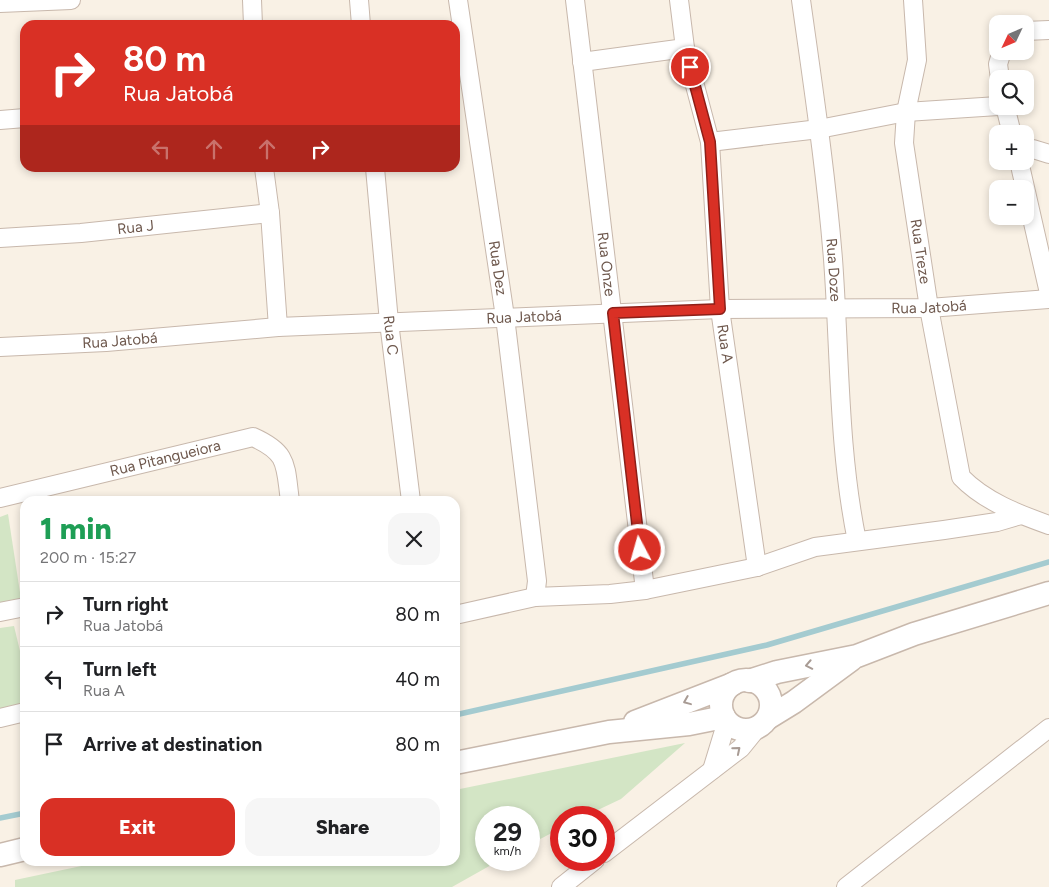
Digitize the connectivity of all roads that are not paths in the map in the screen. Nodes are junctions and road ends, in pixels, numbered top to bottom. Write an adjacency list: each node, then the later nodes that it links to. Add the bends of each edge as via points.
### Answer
1 (71, 0): 9 (street)
2 (252, 0): 10 (street)
3 (359, 0): 11 (street)
4 (458, 0): 35 (street, Rua Dez)
5 (575, 0): 15 (street, Rua Onze)
6 (679, 0): 14 (street, Rua A)
7 (801, 0): 20 (street, Rua Doze)
8 (913, 0): 17 (street, Rua Treze, via 917,60)
9 (0, 3)
10 (253, 20)
11 (361, 20)
12 (1049, 30): 13 (street)
13 (1034, 31)
14 (685, 48): 15 (street); 21 (street, Rua A)
15 (582, 62): 34 (street, Rua Onze)
16 (989, 107): 17 (street)
17 (906, 112): 20 (street); 32 (street, Rua Treze, via 904,144)
18 (20, 118): 19 (street)
19 (0, 120)
20 (819, 129): 21 (street); 31 (street, Rua Doze)
21 (710, 142): 33 (street, Rua A)
22 (1034, 150): 23 (street)
23 (1049, 154)
24 (1021, 170): 29 (street)
25 (265, 172): 27 (street)
26 (375, 172): 36 (street, Rua C)
27 (270, 213): 28 (street, Rua J); 37 (street)
28 (0, 238)
29 (1049, 293)
30 (1049, 299): 32 (street, Rua Jatobá)
31 (835, 307): 32 (street, Rua Jatobá); 33 (street, Rua Jatobá); 44 (street, Rua Doze, via 848,497)
32 (929, 308): 42 (street, Rua Treze, via 961,477 973,489)
33 (720, 309): 34 (street, Rua Jatobá); 45 (street, Rua A)
34 (613, 313): 35 (street, Rua Jatobá); 46 (street, Rua Onze)
35 (505, 317): 36 (street, Rua Jatobá); 48 (street, Rua Dez, via 537,581)
36 (389, 322): 37 (street, Rua Jatobá); 40 (street, Rua C)
37 (278, 327): 38 (street, Rua Jatobá, via 106,342)
38 (0, 347)
39 (289, 496): 41 (street, Rua Pitangueiora, via 285,463 271,445 252,437)
40 (411, 496)
41 (0, 498)
42 (1021, 515): 43 (street); 44 (street, via 997,522)
43 (1049, 525)
44 (857, 541): 45 (street, via 815,547)
45 (757, 568): 46 (street)
46 (645, 590): 48 (street)
47 (1049, 593): 52 (street, via 914,634)
48 (535, 597): 51 (street)
49 (20, 608): 50 (street)
50 (0, 612)
51 (460, 614)
52 (857, 656): 53 (street, one-way to 53); 57 (street)
53 (741, 682): 56 (street, via 722,699); 57 (street, via 757,683 768,694 771,702); 59 (street, one-way to 59)
54 (20, 713): 55 (street)
55 (0, 718)
56 (726, 719): 57 (street, via 741,730); 59 (street); 61 (street)
57 (763, 722): 61 (street, one-way to 57, via 741,748)
58 (1049, 728): 67 (street)
59 (609, 732): 60 (street)
60 (460, 762)
61 (712, 770): 62 (street)
62 (615, 845)
63 (20, 850): 64 (street)
64 (0, 855)
65 (581, 871): 66 (street)
66 (561, 887)
67 (846, 887)

